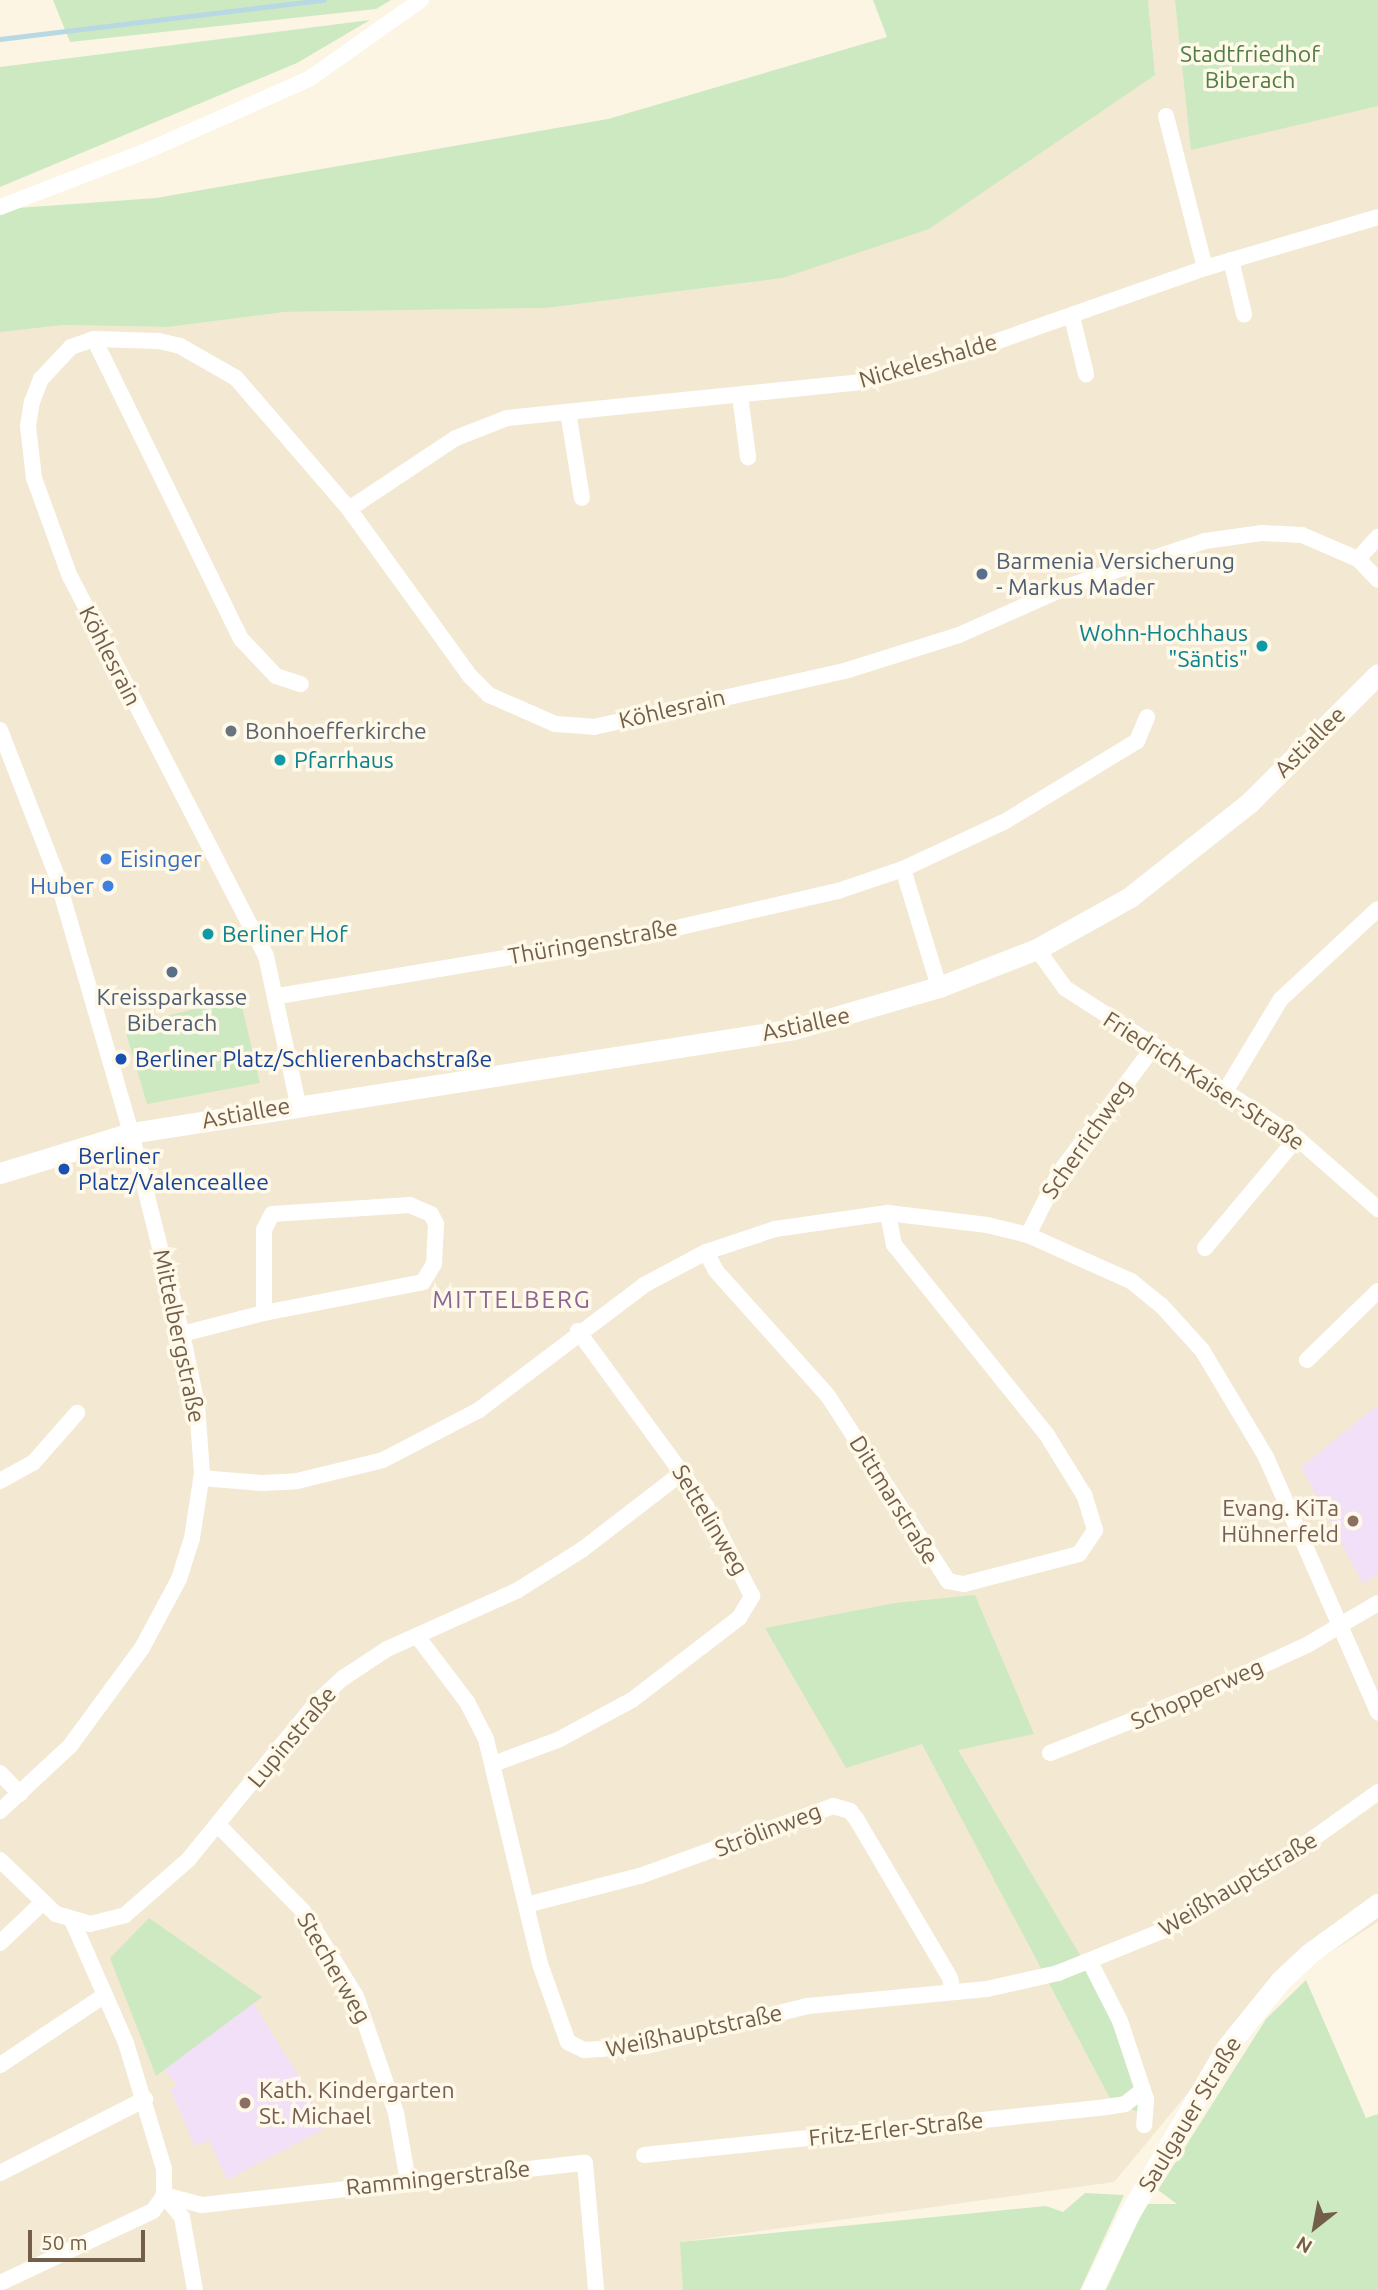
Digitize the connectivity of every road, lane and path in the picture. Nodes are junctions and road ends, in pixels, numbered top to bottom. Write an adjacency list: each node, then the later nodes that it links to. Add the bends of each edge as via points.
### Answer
1 (421, 0): 3 (street, via 309,79 151,149)
2 (1166, 117): 6 (street)
3 (0, 207)
4 (1378, 217): 5 (street, Nickeleshalde)
5 (1231, 260): 6 (street, Nickeleshalde); 7 (street)
6 (1205, 268): 8 (street, Nickeleshalde)
7 (1244, 314)
8 (1072, 317): 10 (street); 11 (street, Nickeleshalde, via 924,367 854,383)
9 (94, 339): 15 (street, Köhlesrain, via 159,341 219,365 262,405); 20 (street, via 241,639 276,676); 27 (street, Köhlesrain, via 71,347 41,379 28,426 34,478 70,577 254,930)
10 (1086, 374)
11 (740, 396): 12 (street, Nickeleshalde); 13 (street)
12 (568, 412): 14 (street); 15 (street, Nickeleshalde, via 507,418 480,427)
13 (748, 457)
14 (582, 498)
15 (349, 509): 17 (street, Köhlesrain, via 470,676 489,695 528,716 574,727 594,727 848,670 959,635 1069,586 1205,541 1281,532 1328,542)
16 (1378, 537): 17 (street)
17 (1358, 559): 18 (street, Köhlesrain)
18 (1378, 580)
19 (1378, 674): 25 (street, Astiallee, via 1203,843 1129,897)
20 (301, 684)
21 (1147, 717): 23 (street, Thüringenstraße, via 1137,741 1127,748 1004,822)
22 (0, 730): 31 (street, Mittelbergstraße, via 55,871)
23 (903, 869): 26 (street); 27 (street, Thüringenstraße, via 838,891 650,934)
24 (1378, 909): 29 (street, via 1281,999)
25 (1037, 949): 26 (street, Astiallee); 28 (street, Friedrich-Kaiser-Straße, via 1065,988)
26 (939, 987): 30 (street, Astiallee, via 794,1029)
27 (278, 996): 30 (street, Köhlesrain)
28 (1153, 1048): 29 (street, Friedrich-Kaiser-Straße); 36 (street, Scherrichweg, via 1059,1172)
29 (1226, 1090): 32 (street, Friedrich-Kaiser-Straße)
30 (298, 1104): 31 (street, Astiallee)
31 (131, 1133): 33 (street, Astiallee); 42 (street, Mittelbergstraße)
32 (1297, 1138): 34 (street, Friedrich-Kaiser-Straße); 37 (street)
33 (0, 1173)
34 (1378, 1209)
35 (888, 1213): 36 (street, via 947,1218); 38 (street, via 775,1228); 38 (street, Dittmarstraße, via 894,1245 1047,1435 1084,1496 1096,1530 1079,1554 964,1584 948,1581 828,1396 716,1271)
36 (1028, 1235): 49 (street, via 1131,1281 1161,1305 1202,1350 1266,1457)
37 (1205, 1248)
38 (706, 1252): 41 (street, via 644,1285)
39 (1378, 1291): 43 (street)
40 (264, 1312): 40 (street, via 423,1282 434,1264 436,1224 431,1214 410,1205 272,1214 264,1230); 42 (street)
41 (578, 1331): 45 (street, Settelinweg); 46 (street, via 479,1410 383,1460 297,1481)
42 (182, 1334): 46 (street, Mittelbergstraße, via 200,1432)
43 (1307, 1360)
44 (77, 1413): 47 (street, via 33,1463)
45 (682, 1472): 50 (street, Lupinstraße, via 552,1569 488,1606); 53 (street, Settelinweg, via 748,1581 749,1605 740,1618 632,1700 558,1740)
46 (201, 1478): 56 (street, Mittelbergstraße, via 192,1538 179,1579 146,1641 70,1746)
47 (0, 1481)
48 (1378, 1602): 49 (street, Schopperweg)
49 (1340, 1627): 51 (street); 52 (street, Schopperweg, via 1209,1690)
50 (417, 1636): 53 (street, Weißhauptstraße, via 478,1719); 58 (street, Lupinstraße, via 367,1660 316,1703)
51 (1378, 1712)
52 (1050, 1753)
53 (496, 1763): 62 (street, Weißhauptstraße)
54 (0, 1773): 56 (street)
55 (1378, 1792): 65 (street, Weißhauptstraße, via 1257,1876 1162,1931)
56 (20, 1794): 57 (street, Mittelbergstraße)
57 (0, 1811)
58 (218, 1825): 63 (street, Lupinstraße, via 156,1892 125,1915 90,1924); 74 (street, Stecherweg, via 303,1911 356,1996 393,2102)
59 (0, 1860): 60 (street, Lupinstraße)
60 (41, 1904): 63 (street, Lupinstraße); 64 (street)
61 (1378, 1904): 79 (street, Saulgauer Straße, via 1280,1982 1226,2048 1128,2216)
62 (526, 1905): 66 (street, Weißhauptstraße, via 564,2034 568,2042 584,2050 646,2046 808,2006); 66 (street, Strölinweg, via 640,1876 833,1806 850,1811 857,1819 950,1978)
63 (72, 1920): 67 (street)
64 (0, 1943)
65 (1090, 1962): 66 (street, Weißhauptstraße, via 1025,1983); 69 (street, via 1120,2021)
66 (953, 1991)
67 (105, 1995): 68 (street); 70 (street)
68 (0, 2065)
69 (1143, 2090): 71 (street); 72 (street, Fritz-Erler-Straße, via 1125,2104 1106,2107)
70 (145, 2099): 73 (street); 75 (street, via 164,2169)
71 (1144, 2125)
72 (645, 2155)
73 (0, 2173)
74 (408, 2181): 75 (street, Rammingerstraße, via 202,2204); 78 (street, Rammingerstraße, via 585,2162)
75 (164, 2195): 76 (street, via 153,2211); 77 (street, via 182,2217)
76 (0, 2283)
77 (195, 2290)
78 (596, 2290)
79 (1091, 2290)

